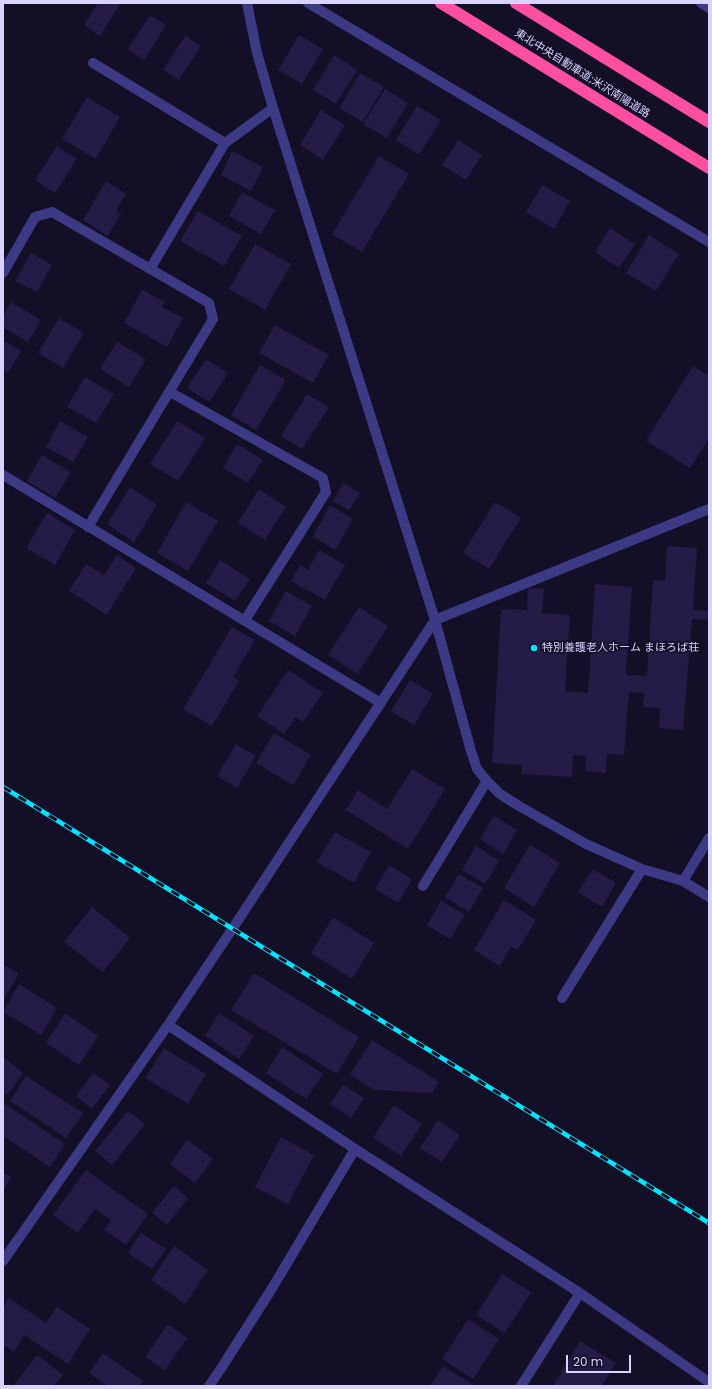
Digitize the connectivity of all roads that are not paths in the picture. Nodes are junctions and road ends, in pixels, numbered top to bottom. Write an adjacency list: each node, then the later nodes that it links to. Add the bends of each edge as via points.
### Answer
1 (247, 3): 8 (street, via 257,53)
2 (308, 3): 12 (street)
3 (441, 3): 11 (highway, 東北中央自動車道;米沢南陽道路)
4 (516, 3): 9 (highway)
5 (702, 3): 6 (street)
6 (709, 8)
7 (93, 63): 10 (street)
8 (273, 108): 10 (street); 20 (street)
9 (709, 122)
10 (225, 143): 13 (street)
11 (709, 168)
12 (709, 242)
13 (150, 269): 14 (street, via 52,212 35,217); 15 (street, via 209,303 213,319)
14 (3, 273)
15 (170, 392): 18 (street); 19 (street, via 323,478 326,492)
16 (3, 475): 18 (street)
17 (709, 509): 20 (street)
18 (88, 527): 19 (street)
19 (245, 620): 21 (street)
20 (435, 620): 21 (street); 22 (street, via 471,751 477,769)
21 (381, 703): 29 (street)
22 (487, 781): 24 (street, via 500,794 519,806 586,844); 26 (street)
23 (709, 838): 25 (street)
24 (642, 869): 25 (street); 28 (street)
25 (683, 881): 27 (street)
26 (423, 886)
27 (709, 897)
28 (562, 998)
29 (168, 1025): 30 (street); 31 (street)
30 (355, 1149): 32 (street); 34 (street, via 271,1290)
31 (3, 1261)
32 (580, 1293): 33 (street); 35 (street)
33 (703, 1382)
34 (209, 1386)
35 (521, 1386)

